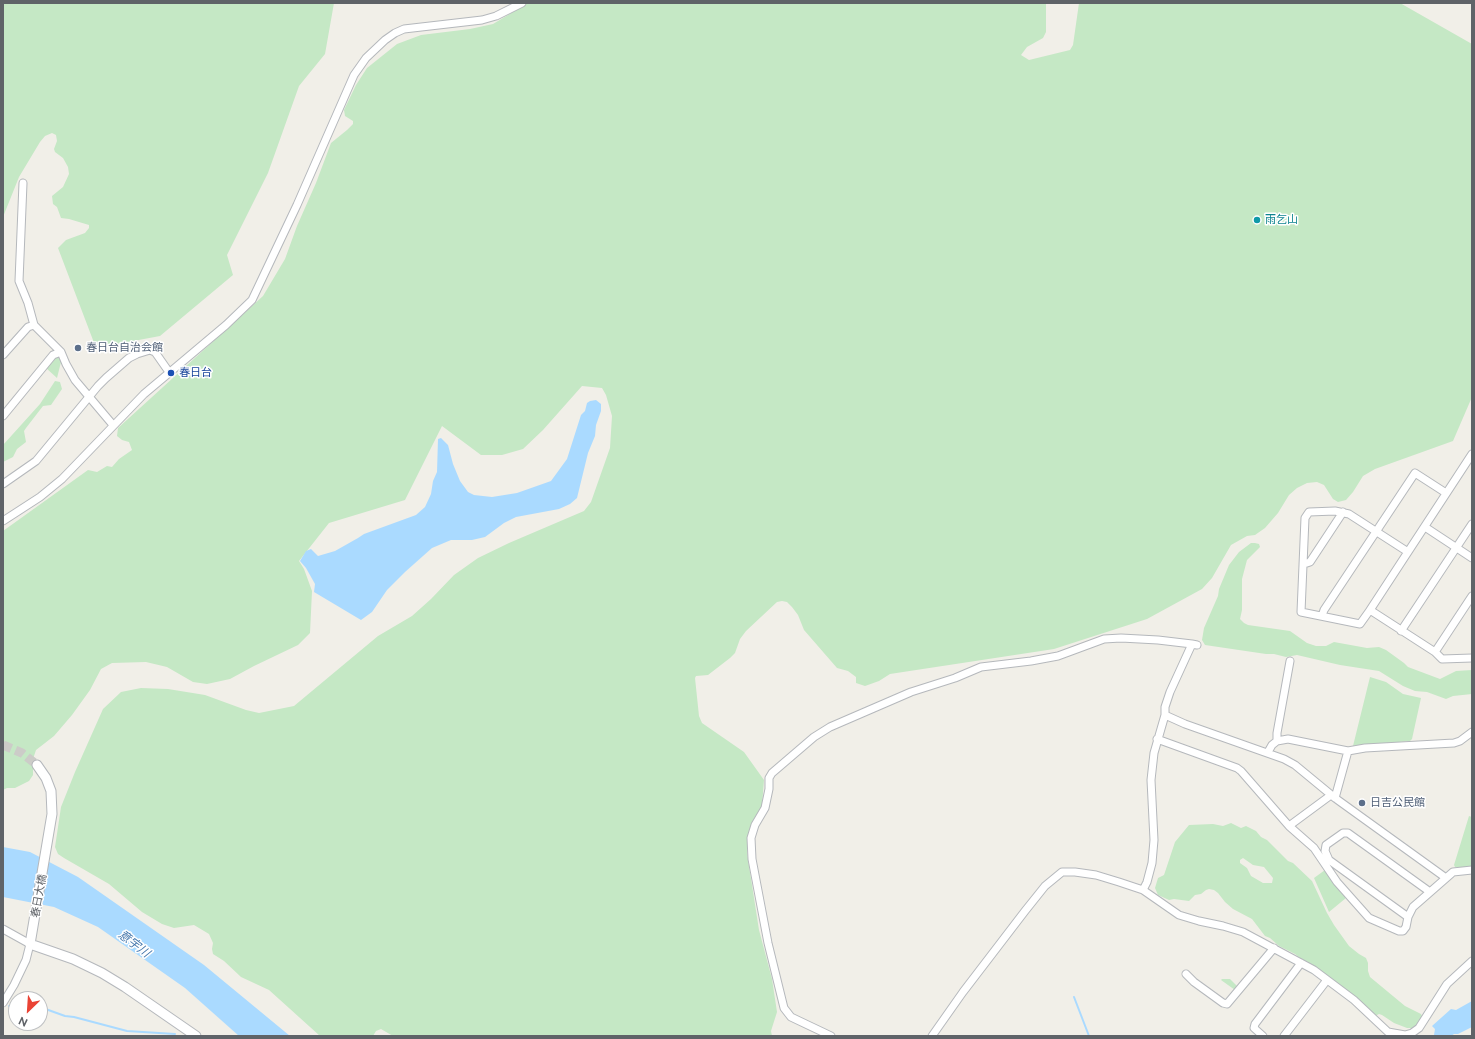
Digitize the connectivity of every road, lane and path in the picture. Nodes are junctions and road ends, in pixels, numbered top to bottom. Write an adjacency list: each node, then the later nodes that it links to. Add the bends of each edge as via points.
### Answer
1 (522, 3): 6 (street, via 482,20 404,29 385,40 366,58 354,75 252,300)
2 (22, 183): 3 (street, via 19,281)
3 (34, 325): 4 (street); 5 (street, via 28,327)
4 (60, 352): 7 (street, via 70,373); 8 (street, via 53,355)
5 (3, 355)
6 (169, 372): 7 (street, via 155,352 146,351 129,358); 9 (street)
7 (89, 397): 9 (street); 11 (street, via 36,461)
8 (3, 416)
9 (113, 424): 14 (street, via 62,479)
10 (1472, 454): 12 (street)
11 (3, 484)
12 (1446, 493): 16 (street); 17 (street, via 1415,473)
13 (1343, 512): 17 (street); 21 (street, via 1310,562); 21 (street, via 1309,512 1305,518)
14 (3, 521)
15 (1472, 524): 18 (street)
16 (1425, 527): 18 (street); 19 (street)
17 (1376, 531): 19 (street); 24 (street)
18 (1456, 548): 20 (street); 25 (street)
19 (1408, 552): 23 (street)
20 (1472, 558)
21 (1304, 564): 24 (street, via 1301,612)
22 (1472, 596): 26 (street)
23 (1370, 610): 24 (street, via 1360,624); 25 (street)
24 (1322, 616)
25 (1401, 631): 26 (street)
26 (1435, 652): 27 (street, via 1442,659)
27 (1472, 658)
28 (1290, 661): 32 (street)
29 (1165, 715): 31 (street); 34 (street); 53 (street, via 1170,692 1194,644 1104,639 1058,656 981,668 911,692 830,727 814,737 772,773 765,808 751,838 752,859 768,943 784,1008 792,1017)
30 (1472, 732): 33 (street, via 1460,742 1454,743)
31 (1157, 738): 37 (street, via 1237,768); 40 (street, via 1151,780 1154,840 1152,863)
32 (1277, 741): 33 (street, via 1288,739); 34 (street)
33 (1348, 751): 36 (street)
34 (1268, 752): 36 (street, via 1295,764)
35 (37, 765): 44 (street, 春日大橋, via 46,778 52,797 52,814)
36 (1333, 797): 37 (street); 39 (street)
37 (1289, 826): 42 (street, via 1314,848 1337,882 1369,918 1402,932)
38 (1472, 870): 39 (street, via 1453,872)
39 (1446, 878): 41 (street)
40 (1143, 890): 45 (street, via 1179,914 1243,932); 54 (street, via 1096,875 1062,872 1045,886)
41 (1430, 892): 42 (street, via 1414,906); 42 (street, via 1348,834 1343,833 1326,845 1325,851 1329,860)
42 (1408, 917)
43 (3, 930): 44 (street)
44 (31, 941): 50 (street, via 26,960); 52 (street, via 102,973)
45 (1274, 948): 47 (street); 48 (street, via 1228,1004 1223,1004)
46 (1472, 961): 51 (street, via 1447,984 1419,1028 1405,1035)
47 (1301, 962): 49 (street); 55 (street, via 1255,1024 1255,1030)
48 (1186, 974)
49 (1327, 980): 51 (street, via 1354,1000); 56 (street)
50 (3, 1003)
51 (1388, 1032): 57 (street)
52 (196, 1036)
53 (831, 1036)
54 (932, 1036)
55 (1262, 1036)
56 (1284, 1036)
57 (1381, 1036)

